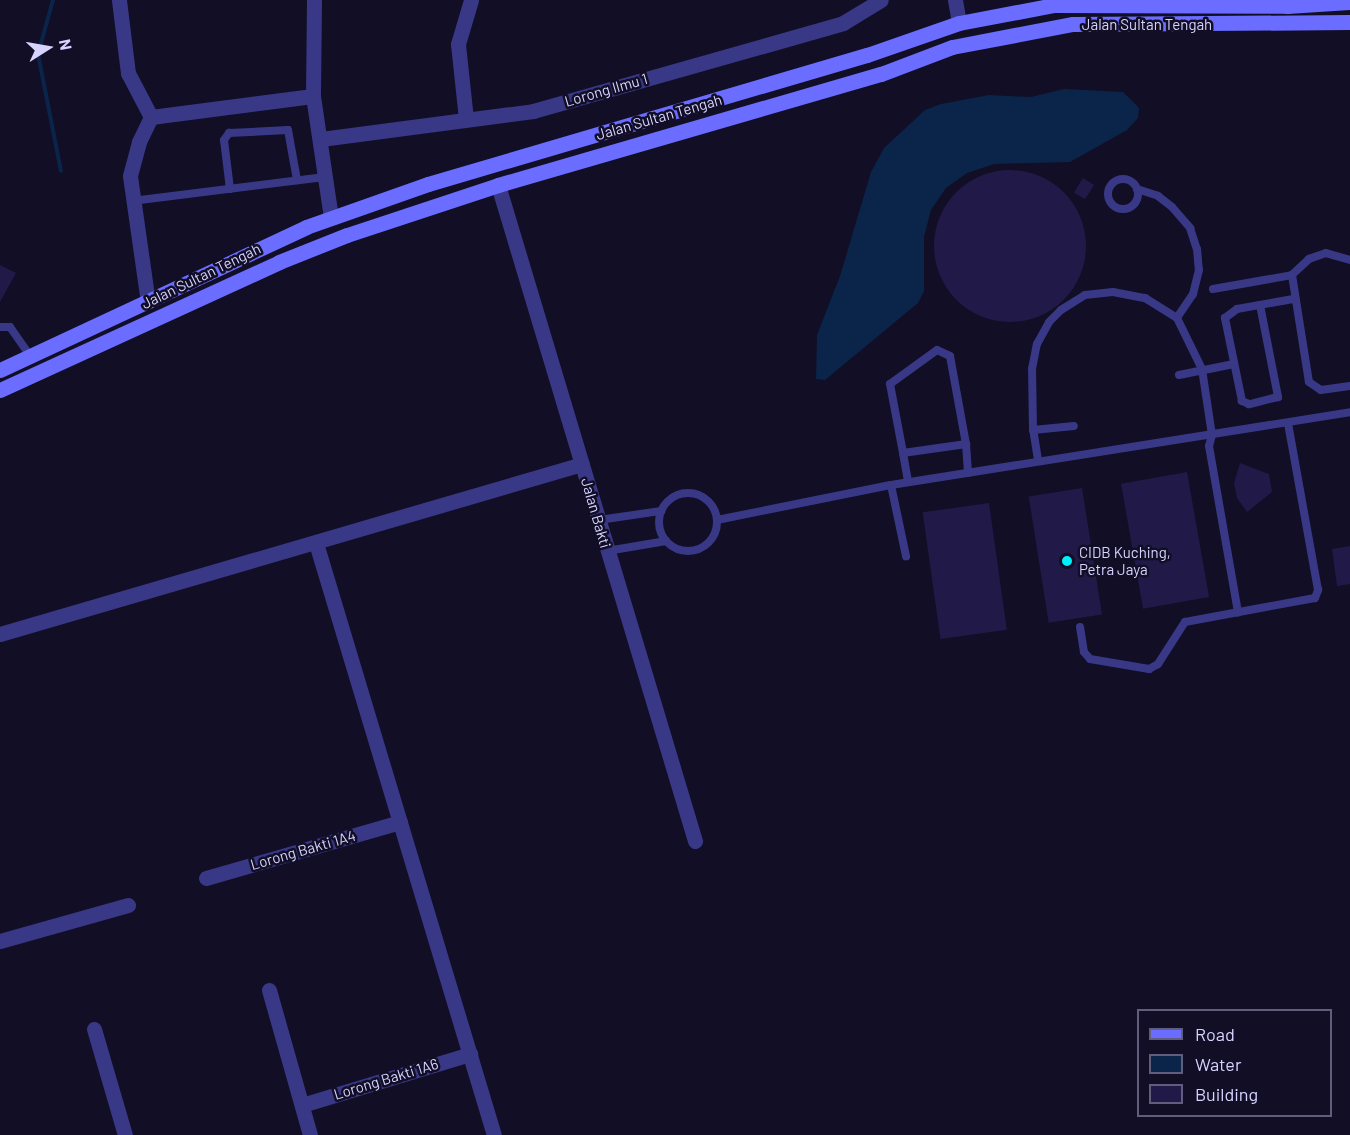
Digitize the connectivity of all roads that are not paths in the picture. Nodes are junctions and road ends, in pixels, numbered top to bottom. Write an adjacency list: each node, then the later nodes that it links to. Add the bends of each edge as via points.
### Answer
1 (119, 0): 11 (street, via 128,73)
2 (314, 0): 10 (street)
3 (471, 0): 12 (street, via 458,44)
4 (881, 0): 12 (street, Lorong Ilmu 1, via 843,23 533,111)
5 (955, 0): 9 (street)
6 (1350, 2): 7 (main road, Jalan Sultan Tengah, via 1287,6)
7 (1054, 3): 9 (main road, Jalan Sultan Tengah)
8 (1350, 22): 16 (main road, Jalan Sultan Tengah, via 1073,24 999,36)
9 (958, 23): 20 (main road, Jalan Sultan Tengah, via 867,55 428,184)
10 (313, 96): 11 (street); 13 (street)
11 (151, 117): 19 (street, via 130,176)
12 (466, 119): 13 (street, Lorong Ilmu 1)
13 (321, 140): 14 (street)
14 (325, 177): 15 (lane); 20 (street)
15 (297, 180): 17 (lane); 17 (lane, via 288,130 229,133 224,140)
16 (498, 185): 35 (main road, Jalan Sultan Tengah, via 279,262); 44 (street, Jalan Bakti)
17 (230, 189): 19 (lane)
18 (1137, 189): 18 (lane, via 1129,180 1117,180 1109,188 1109,200 1117,209 1129,209 1137,200); 27 (lane, via 1173,207 1190,228 1197,249 1199,270 1193,294)
19 (132, 201): 25 (street)
20 (331, 218): 25 (main road, Jalan Sultan Tengah, via 280,237)
21 (1350, 260): 22 (lane, via 1326,253 1309,259)
22 (1292, 275): 23 (lane); 24 (lane)
23 (1213, 289)
24 (1293, 299): 26 (lane); 34 (lane, via 1309,381 1321,390)
25 (148, 302): 29 (main road, Jalan Sultan Tengah)
26 (1260, 305): 30 (lane, via 1237,309 1225,318); 30 (lane, via 1278,397 1250,404 1242,401)
27 (1177, 318): 31 (lane); 39 (lane, via 1145,298 1113,292 1085,295 1061,310 1048,322 1036,344 1032,369)
28 (0, 327): 29 (lane, via 10,327)
29 (30, 356): 32 (main road, Jalan Sultan Tengah)
30 (1234, 363): 31 (lane)
31 (1202, 369): 33 (lane); 40 (lane)
32 (0, 370)
33 (1179, 375)
34 (1350, 386)
35 (0, 390)
36 (1350, 412): 37 (lane)
37 (1288, 423): 40 (lane); 55 (lane, via 1317,595 1310,600)
38 (1074, 426): 39 (lane)
39 (1033, 430): 43 (lane)
40 (1212, 435): 43 (lane); 55 (lane, via 1209,446)
41 (966, 444): 42 (lane); 42 (lane, via 950,356 937,350 891,384); 45 (lane)
42 (903, 453): 46 (lane)
43 (1038, 460): 45 (lane)
44 (582, 464): 49 (street, Jalan Bakti); 52 (street)
45 (968, 473): 46 (lane)
46 (908, 482): 47 (lane)
47 (891, 485): 50 (lane); 54 (lane)
48 (661, 511): 49 (lane); 50 (lane, via 674,496 693,493 710,502); 51 (lane, via 660,531)
49 (599, 520): 53 (street, Jalan Bakti)
50 (717, 520): 51 (lane, via 712,540 694,551 674,548)
51 (666, 541): 53 (lane)
52 (316, 543): 57 (street); 58 (street)
53 (607, 551): 59 (street, Jalan Bakti)
54 (906, 556)
55 (1238, 613): 56 (lane, via 1185,622 1158,664 1149,669 1090,659 1084,652)
56 (1080, 627)
57 (0, 634)
58 (400, 822): 60 (street, Lorong Bakti 1A4); 65 (street)
59 (695, 841)
60 (206, 878)
61 (128, 905): 62 (street)
62 (0, 941)
63 (269, 990): 66 (street)
64 (93, 1029): 67 (street)
65 (470, 1054): 66 (street, Lorong Bakti 1A6); 69 (street)
66 (302, 1105): 68 (street)
67 (125, 1135)
68 (310, 1135)
69 (494, 1135)

